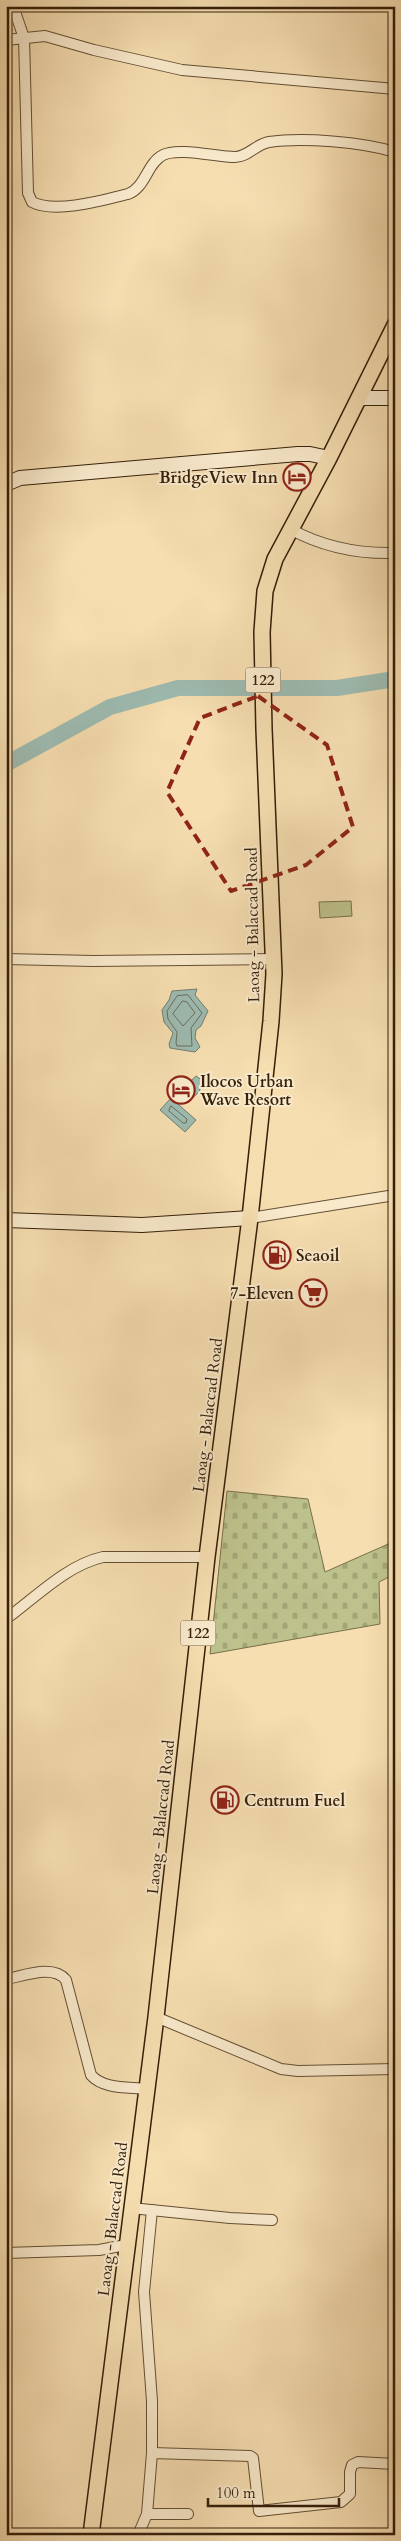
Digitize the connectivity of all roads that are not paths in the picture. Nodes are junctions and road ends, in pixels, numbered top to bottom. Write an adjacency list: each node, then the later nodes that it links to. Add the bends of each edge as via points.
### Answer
1 (13, 6): 2 (street)
2 (24, 38): 3 (street); 4 (street, via 53,37 182,70); 5 (street, via 28,193 32,202 40,206 54,208 134,192 156,161 166,154 236,157 267,142 297,140 367,146)
3 (6, 40)
4 (395, 89)
5 (395, 152)
6 (395, 325): 7 (main road, Laoag - Balaccad Road / 122)
7 (359, 398): 8 (street); 9 (main road, Laoag - Balaccad Road / 122)
8 (395, 398)
9 (329, 458): 10 (street, via 310,454 265,457 20,478); 11 (main road, Laoag - Balaccad Road / 122)
10 (6, 484)
11 (290, 530): 12 (street, via 312,541 338,547 367,553); 14 (main road, Laoag - Balaccad Road / 122, via 268,576 262,632)
12 (395, 553)
13 (6, 959): 14 (street)
14 (273, 959): 16 (main road, Laoag - Balaccad Road / 122, via 271,1021)
15 (395, 1195): 16 (street)
16 (250, 1218): 17 (street, via 142,1225); 18 (main road, Laoag - Balaccad Road / 122)
17 (6, 1220)
18 (207, 1557): 19 (street, via 103,1557 89,1560); 21 (main road, Laoag - Balaccad Road / 122)
19 (6, 1619)
20 (6, 1979): 23 (street, via 53,1971 61,1974 66,1980 91,2075 105,2085)
21 (156, 2018): 22 (street, via 281,2069); 23 (main road, Laoag - Balaccad Road / 122)
22 (395, 2069)
23 (145, 2089): 24 (main road, Laoag - Balaccad Road / 122)
24 (131, 2208): 25 (street); 27 (main road, Laoag - Balaccad Road / 122)
25 (152, 2210): 26 (street); 29 (street, via 144,2302 152,2401)
26 (272, 2220)
27 (126, 2246): 28 (street); 33 (main road, Laoag - Balaccad Road / 122)
28 (6, 2253)
29 (152, 2453): 30 (street, via 250,2456 259,2511 341,2502 350,2494 352,2465 358,2462); 31 (street)
30 (395, 2464)
31 (147, 2514): 32 (street); 34 (street)
32 (188, 2514)
33 (91, 2535)
34 (138, 2535)

